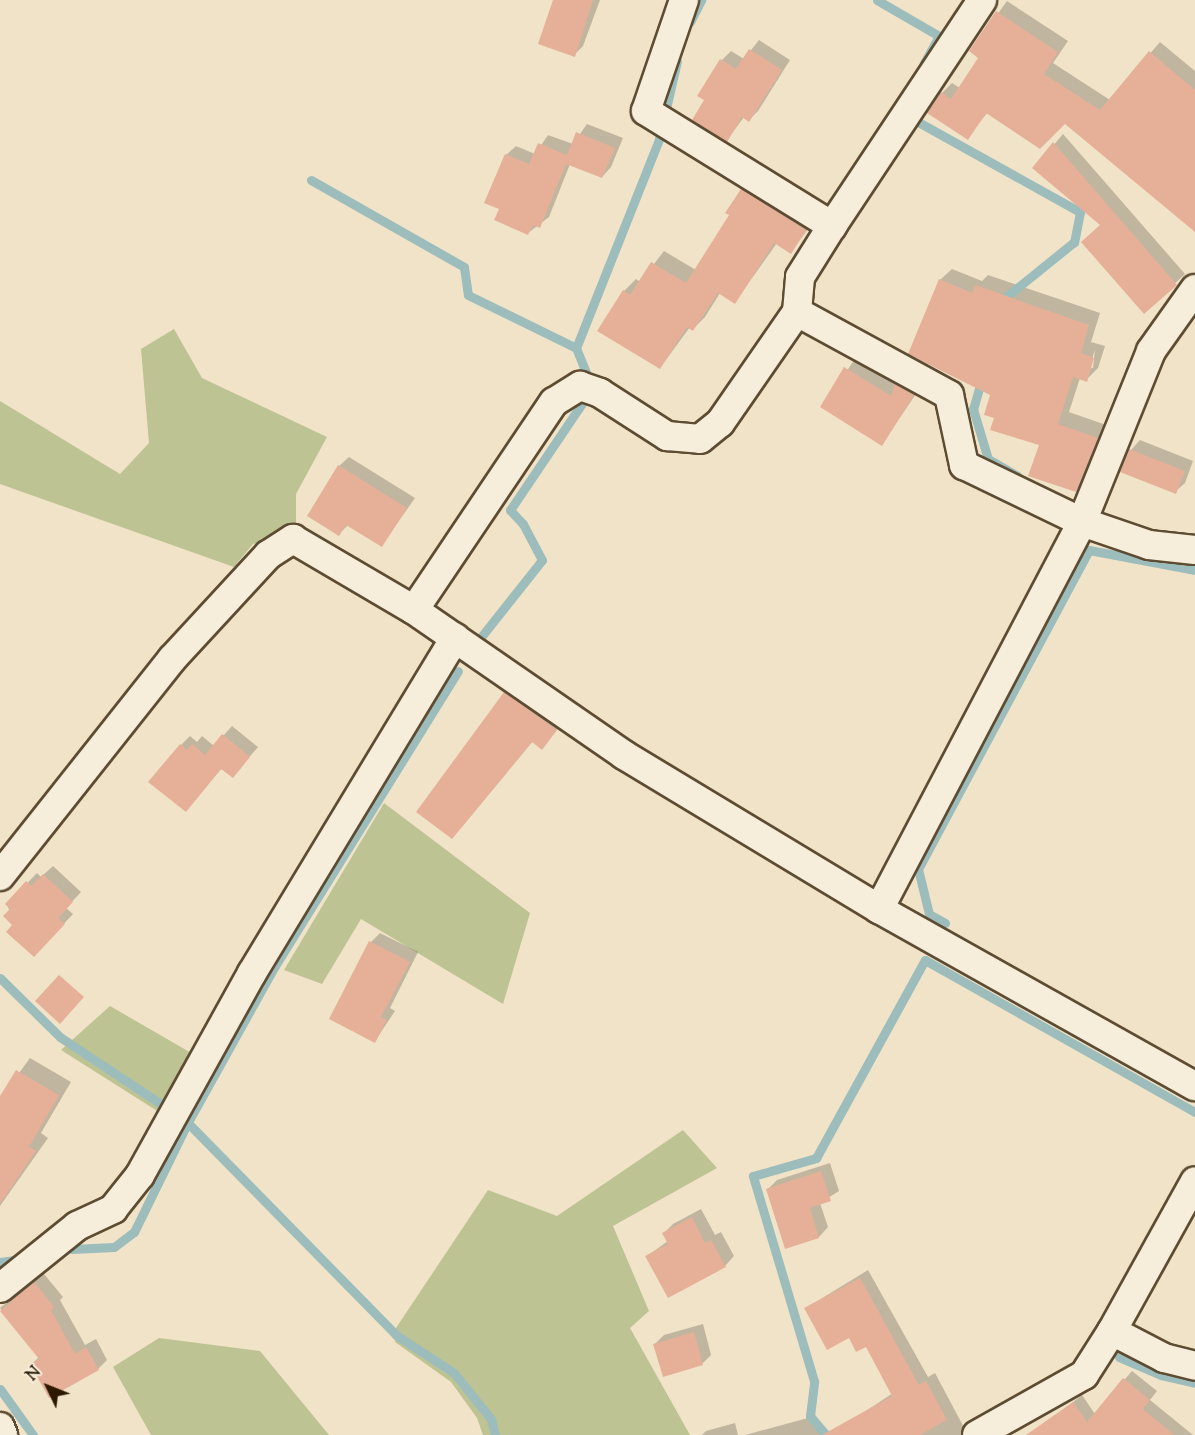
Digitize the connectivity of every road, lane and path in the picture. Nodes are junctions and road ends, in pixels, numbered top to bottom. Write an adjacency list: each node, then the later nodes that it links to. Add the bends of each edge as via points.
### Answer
1 (684, 0): 3 (street, via 646,111)
2 (982, 0): 3 (street)
3 (832, 226): 5 (street, via 800,277)
4 (1195, 289): 6 (street, via 1152,351)
5 (797, 312): 6 (street, via 949,395 964,465); 8 (street, via 720,423 700,439 667,436 600,393 580,386 554,402)
6 (1082, 522): 7 (street, via 1149,545); 11 (street)
7 (1195, 550)
8 (414, 610): 9 (street); 10 (street, via 293,539 268,555 172,659)
9 (455, 638): 11 (street, via 624,755); 14 (street, via 140,1174 112,1209 77,1226)
10 (0, 876)
11 (879, 909): 12 (street)
12 (1195, 1086)
13 (1195, 1181): 15 (street)
14 (1, 1286)
15 (1112, 1331): 16 (street, via 1164,1358); 19 (street, via 1084,1375)
16 (1195, 1366)
17 (0, 1427): 18 (street)
18 (3, 1435)
19 (977, 1435)

